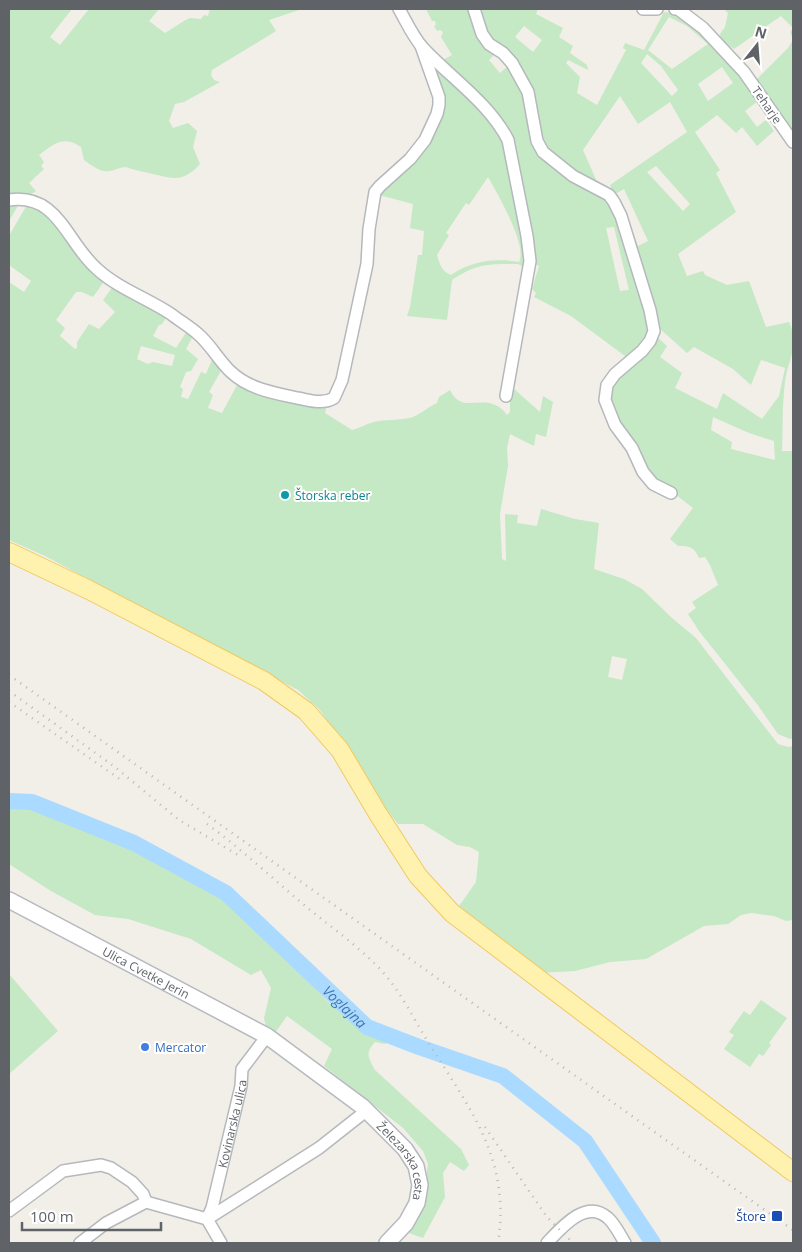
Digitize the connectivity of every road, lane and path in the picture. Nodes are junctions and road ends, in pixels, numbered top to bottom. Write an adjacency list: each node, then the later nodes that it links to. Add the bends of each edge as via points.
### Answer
1 (399, 9): 6 (street)
2 (474, 9): 10 (street, via 488,44 512,63 528,92 543,152 573,176 609,195 621,216 654,331 642,351 606,385 605,400 643,472 653,484)
3 (643, 9): 4 (street)
4 (658, 9)
5 (675, 9): 7 (street, Teharje, via 703,28 744,72)
6 (421, 46): 8 (street, via 438,97 437,114 425,140 410,159 375,192 367,264 342,380 334,398 326,402 258,389 232,373 199,335 95,268 51,211 38,202 20,198); 9 (street, via 488,111 502,128 510,149 530,261)
7 (793, 142)
8 (9, 200)
9 (506, 396)
10 (671, 493)
11 (9, 552): 15 (main road, via 264,681 306,711 340,750 418,876 452,913)
12 (9, 900): 13 (street, Ulica Cvetke Jerin)
13 (267, 1036): 14 (street, Ulica Cvetke Jerin); 18 (street, Kovinarska ulica, via 242,1069 241,1086)
14 (364, 1109): 18 (street, via 319,1148); 21 (street, Železarska cesta, via 405,1149 416,1166 420,1186 417,1204 406,1223)
15 (793, 1172)
16 (146, 1202): 17 (street, via 132,1182 101,1165 63,1171); 18 (street); 19 (street, via 106,1223)
17 (9, 1211)
18 (207, 1219): 20 (street)
19 (80, 1243)
20 (222, 1243)
21 (387, 1243)
22 (547, 1243): 23 (street, via 571,1220 588,1211 597,1211 608,1218)
23 (625, 1243)

